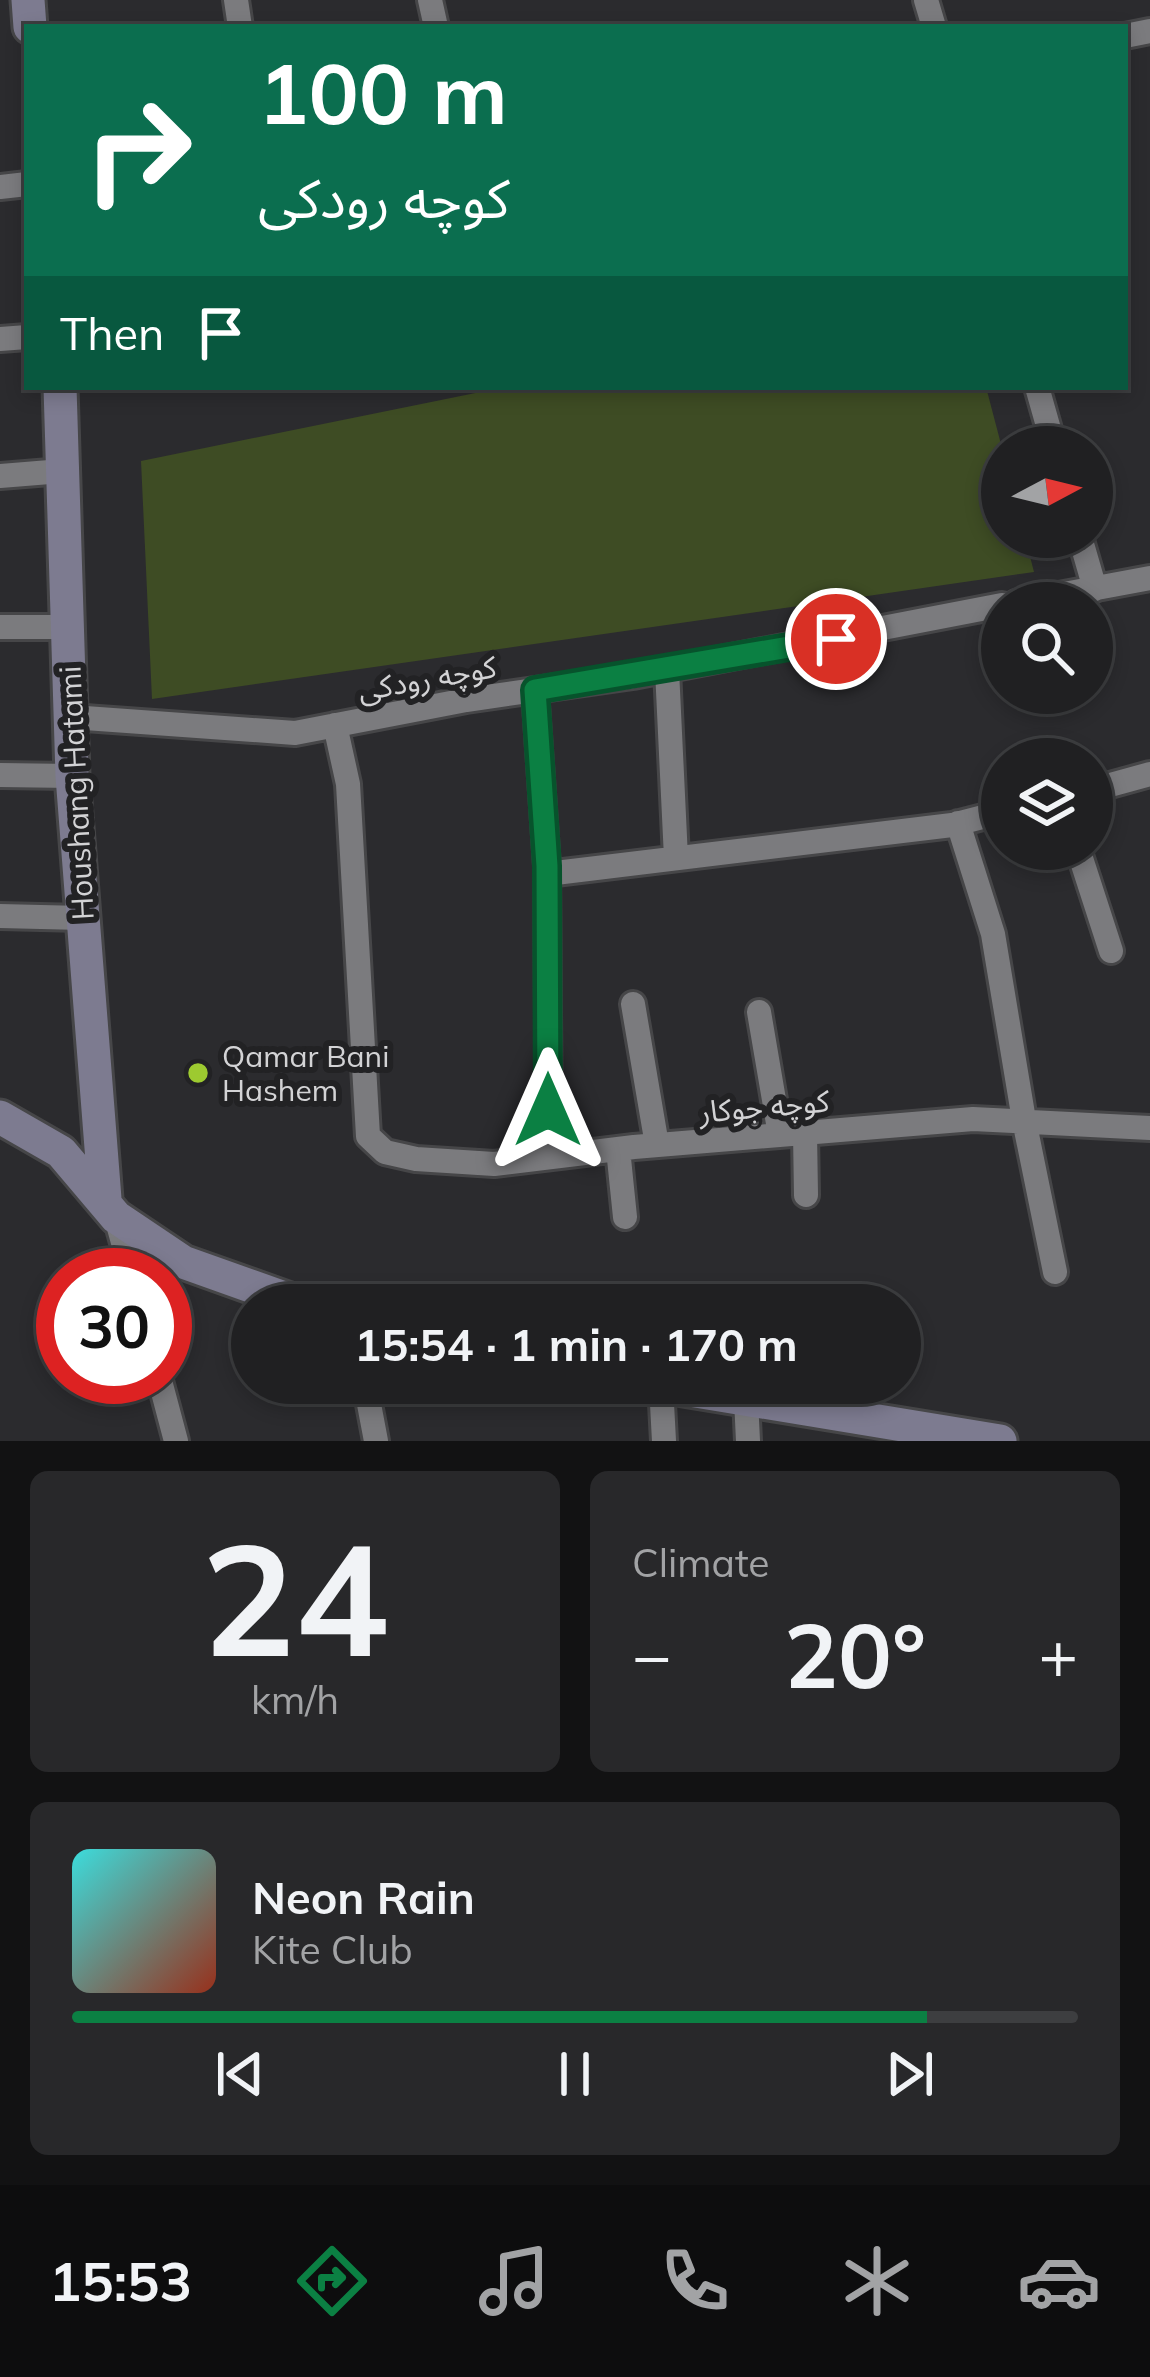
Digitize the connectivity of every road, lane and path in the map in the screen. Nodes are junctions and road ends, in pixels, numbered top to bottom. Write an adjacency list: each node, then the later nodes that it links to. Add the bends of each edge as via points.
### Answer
1 (60, 390): 4 (main road, Houshang Hatami)
2 (1038, 390): 3 (street)
3 (1048, 426)
4 (62, 471): 5 (street); 10 (main road, Houshang Hatami)
5 (0, 476)
6 (1150, 578): 7 (street)
7 (1113, 586)
8 (981, 609): 11 (street, کوچه رودکی)
9 (0, 627): 10 (street)
10 (68, 627): 13 (main road, Houshang Hatami)
11 (667, 670): 12 (street, کوچه رودکی); 21 (street)
12 (535, 690): 14 (street, کوچه رودکی); 23 (street)
13 (71, 717): 14 (street, کوچه رودکی, via 295,733); 17 (main road, Houshang Hatami)
14 (335, 725): 35 (street, کوچه جوکار, via 348,784 368,1136 385,1152 416,1159 494,1164)
15 (1150, 774): 18 (street)
16 (0, 775): 17 (street)
17 (72, 776): 25 (main road, Houshang Hatami)
18 (1113, 784)
19 (981, 818): 20 (street)
20 (958, 824): 21 (street); 30 (street, via 993,934)
21 (676, 858): 23 (street)
22 (1085, 870): 26 (street)
23 (547, 874): 35 (street)
24 (0, 916): 25 (street)
25 (82, 918): 37 (main road, Houshang Hatami)
26 (1111, 951)
27 (633, 1004): 33 (street)
28 (760, 1012): 32 (street)
29 (0, 1117): 37 (main road, via 61,1152)
30 (1024, 1120): 31 (street, کوچه جوکار); 32 (street, کوچه جوکار); 40 (street)
31 (1150, 1128)
32 (792, 1134): 33 (street, کوچه جوکار); 36 (street)
33 (657, 1145): 34 (street, کوچه جوکار)
34 (618, 1149): 35 (street, کوچه جوکار); 38 (street)
35 (549, 1157)
36 (806, 1195)
37 (110, 1208): 39 (street); 41 (main road, via 183,1262)
38 (625, 1217)
39 (123, 1248)
40 (1055, 1272)
41 (245, 1284)
42 (166, 1404): 48 (street)
43 (369, 1404): 49 (street)
44 (658, 1404): 50 (street)
45 (746, 1404): 51 (street)
46 (771, 1404): 47 (main road)
47 (929, 1435): 52 (main road)
48 (176, 1441)
49 (376, 1441)
50 (664, 1441)
51 (748, 1441)
52 (1000, 1441)

